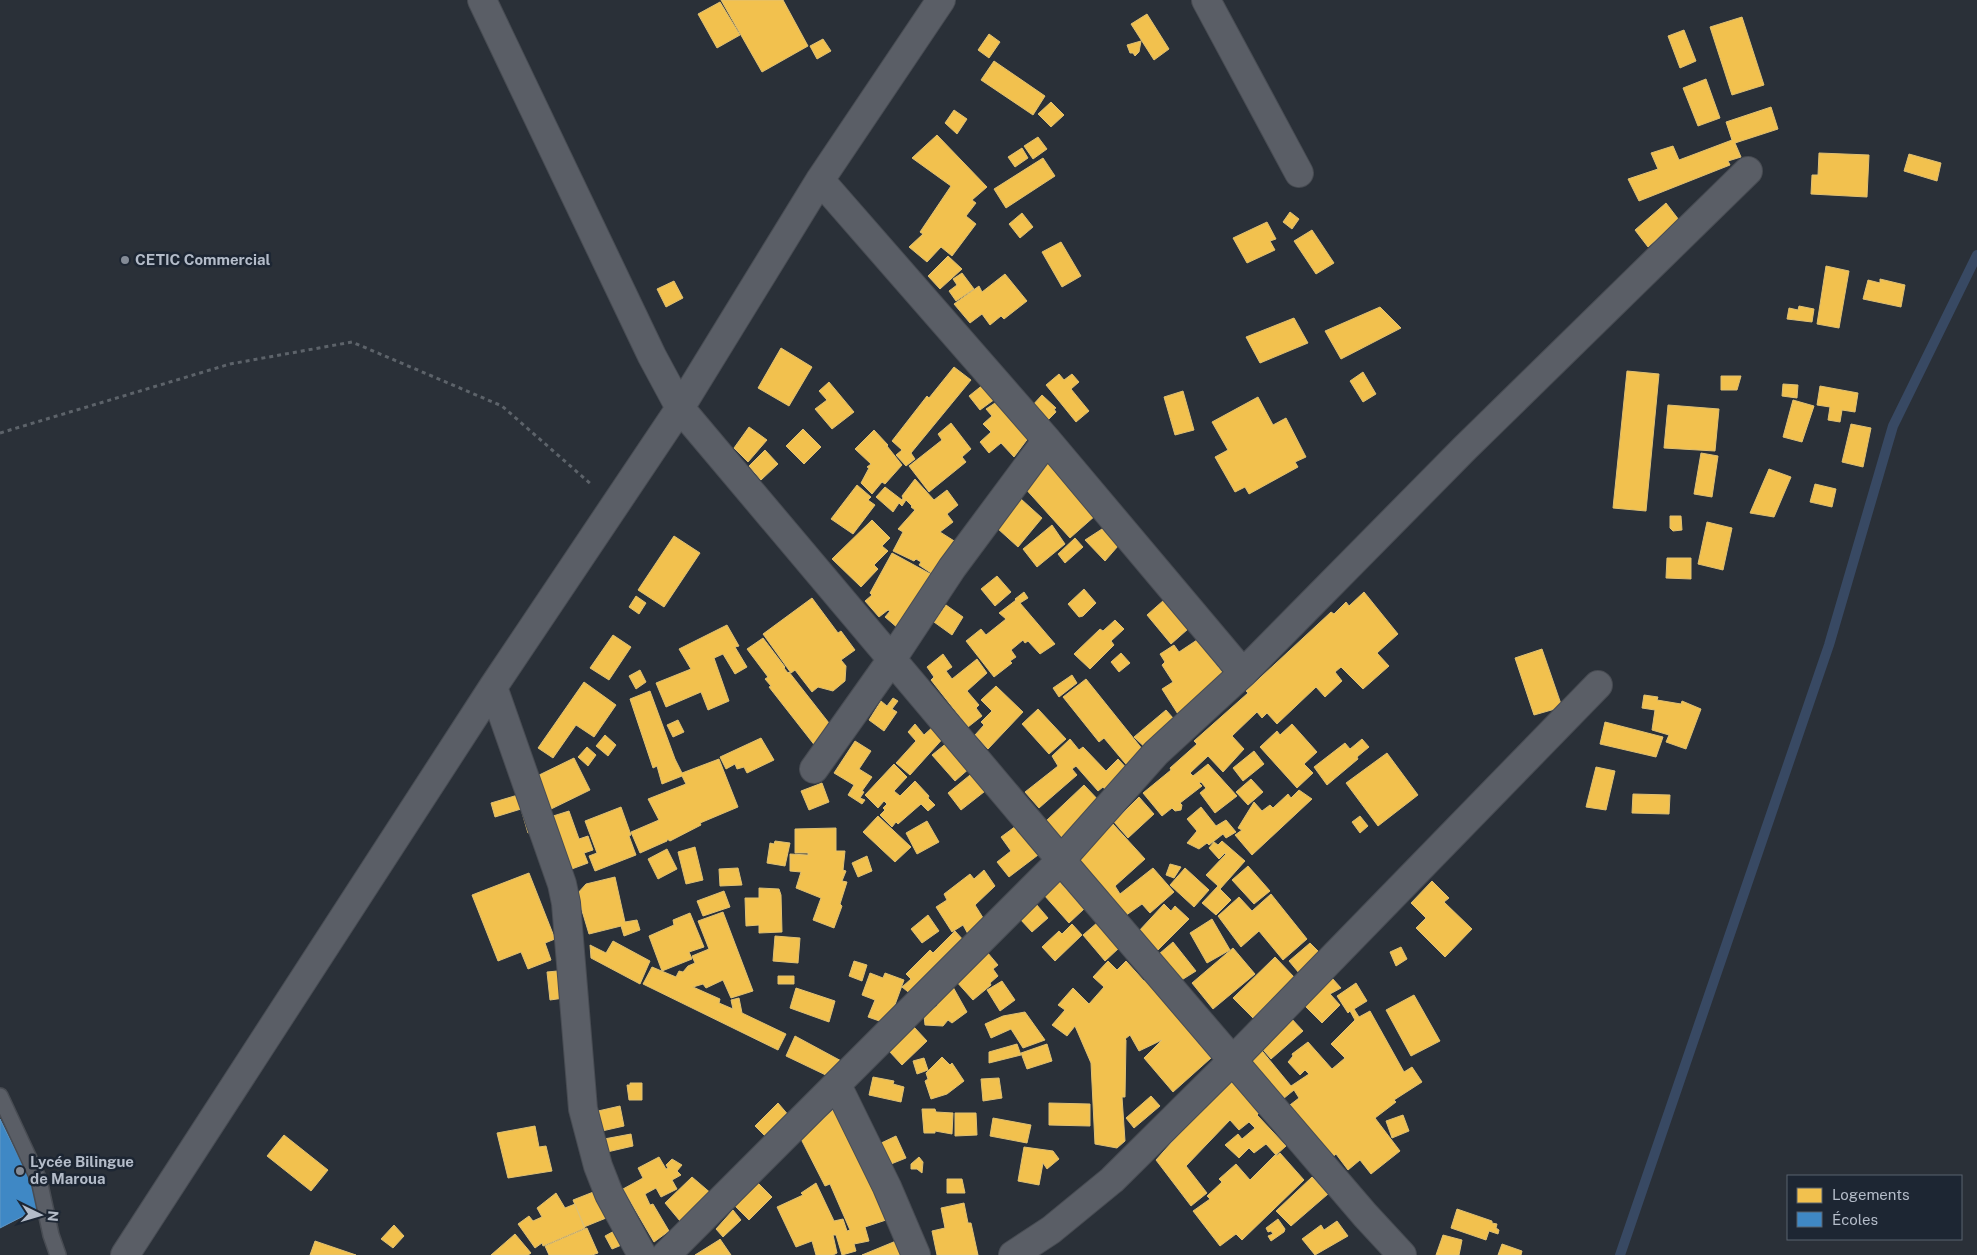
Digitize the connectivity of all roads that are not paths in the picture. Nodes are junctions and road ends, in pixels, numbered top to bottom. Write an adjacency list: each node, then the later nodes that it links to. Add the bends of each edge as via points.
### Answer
1 (482, 0): 7 (street)
2 (941, 0): 6 (street)
3 (1206, 0): 5 (street)
4 (1748, 171): 10 (street, via 1465,448)
5 (1299, 173)
6 (820, 180): 7 (street); 8 (street)
7 (680, 408): 9 (street); 12 (street)
8 (1047, 440): 9 (street, via 952,568); 10 (street)
9 (892, 659): 13 (street); 14 (street)
10 (1243, 673): 14 (street, via 1156,753)
11 (1598, 685): 15 (street)
12 (493, 687): 19 (street); 20 (street, via 562,884 583,1110 590,1139 608,1194)
13 (814, 768)
14 (1061, 860): 15 (street); 16 (street)
15 (1233, 1060): 23 (street, via 1112,1180 1051,1230); 24 (street)
16 (837, 1085): 21 (street); 22 (street)
17 (0, 1096): 18 (lane, via 39,1180)
18 (58, 1255)
19 (125, 1255)
20 (642, 1255)
21 (666, 1255)
22 (916, 1255)
23 (1013, 1255)
24 (1402, 1255)

